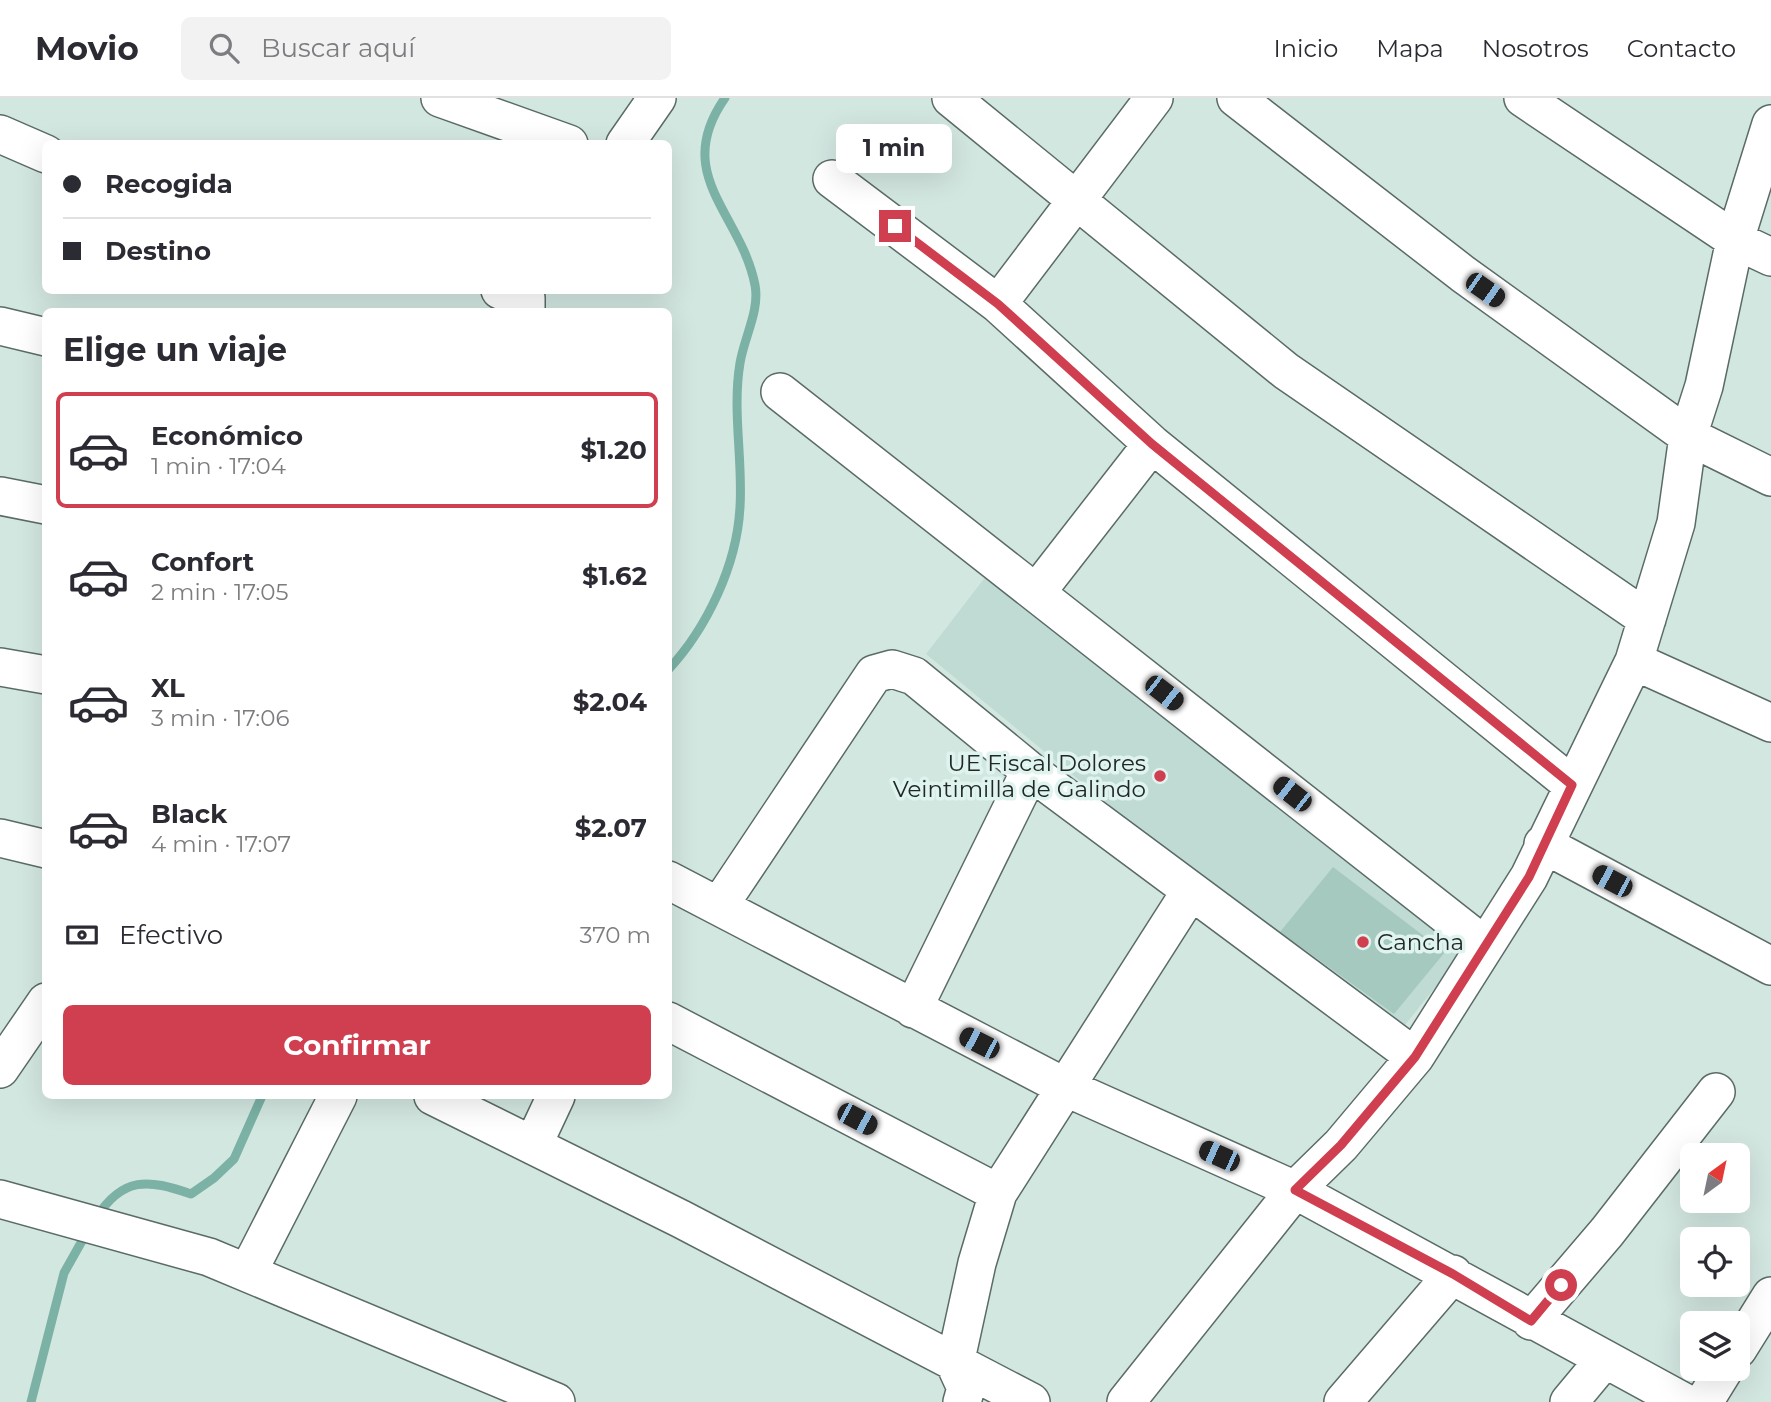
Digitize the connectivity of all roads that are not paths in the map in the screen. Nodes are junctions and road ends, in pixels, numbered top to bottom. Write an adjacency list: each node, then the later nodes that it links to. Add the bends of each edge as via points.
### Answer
1 (657, 98): 10 (street)
2 (951, 98): 13 (street)
3 (1154, 98): 13 (street)
4 (1236, 98): 20 (street, via 1463,274)
5 (1523, 98): 14 (street)
6 (451, 100): 9 (street)
7 (1771, 124): 14 (street)
8 (0, 134): 11 (street)
9 (558, 140)
10 (628, 140)
11 (42, 151)
12 (832, 179): 16 (street)
13 (1077, 201): 16 (street); 26 (street, via 1286,372)
14 (1735, 240): 15 (street); 20 (street, via 1704,386)
15 (1771, 257)
16 (998, 304): 21 (street)
17 (0, 326): 18 (street)
18 (42, 336)
19 (780, 392): 25 (street)
20 (1688, 436): 22 (street); 26 (street, via 1676,523)
21 (1152, 444): 25 (street); 32 (street)
22 (1771, 477)
23 (0, 496): 24 (street)
24 (42, 504)
25 (1036, 593): 39 (street)
26 (1647, 620): 27 (street)
27 (1634, 661): 30 (street); 32 (street)
28 (0, 667): 29 (street)
29 (42, 674)
30 (1771, 723)
31 (1030, 771): 37 (street); 38 (street, via 914,676 892,669 874,674); 41 (street)
32 (1572, 785): 34 (street)
33 (0, 838): 35 (street)
34 (1544, 844): 39 (street, via 1529,877); 40 (street)
35 (42, 848)
36 (672, 882): 38 (street)
37 (1190, 892): 44 (street); 46 (street)
38 (719, 906): 41 (street)
39 (1484, 945): 44 (street)
40 (1771, 966)
41 (914, 1009): 46 (street)
42 (24, 1019): 45 (street)
43 (672, 1023): 53 (street)
44 (1415, 1057): 52 (street, via 1341,1145)
45 (0, 1069)
46 (1067, 1088): 52 (street); 53 (street)
47 (1716, 1092): 58 (street)
48 (336, 1099): 55 (street)
49 (439, 1099): 51 (street)
50 (555, 1099): 51 (street)
51 (533, 1145): 61 (street)
52 (1295, 1190): 56 (street); 66 (street)
53 (998, 1193): 61 (street)
54 (0, 1199): 55 (street)
55 (248, 1272): 63 (street)
56 (1453, 1274): 58 (street); 67 (street)
57 (1771, 1296): 59 (street)
58 (1531, 1321): 60 (street)
59 (1750, 1330)
60 (1604, 1360): 68 (street); 69 (street)
61 (955, 1364): 64 (street, via 966,1388); 65 (street)
62 (1717, 1381): 70 (street)
63 (556, 1402)
64 (962, 1402)
65 (1031, 1402)
66 (1126, 1402)
67 (1343, 1402)
68 (1569, 1402)
69 (1684, 1402)
70 (1704, 1402)

